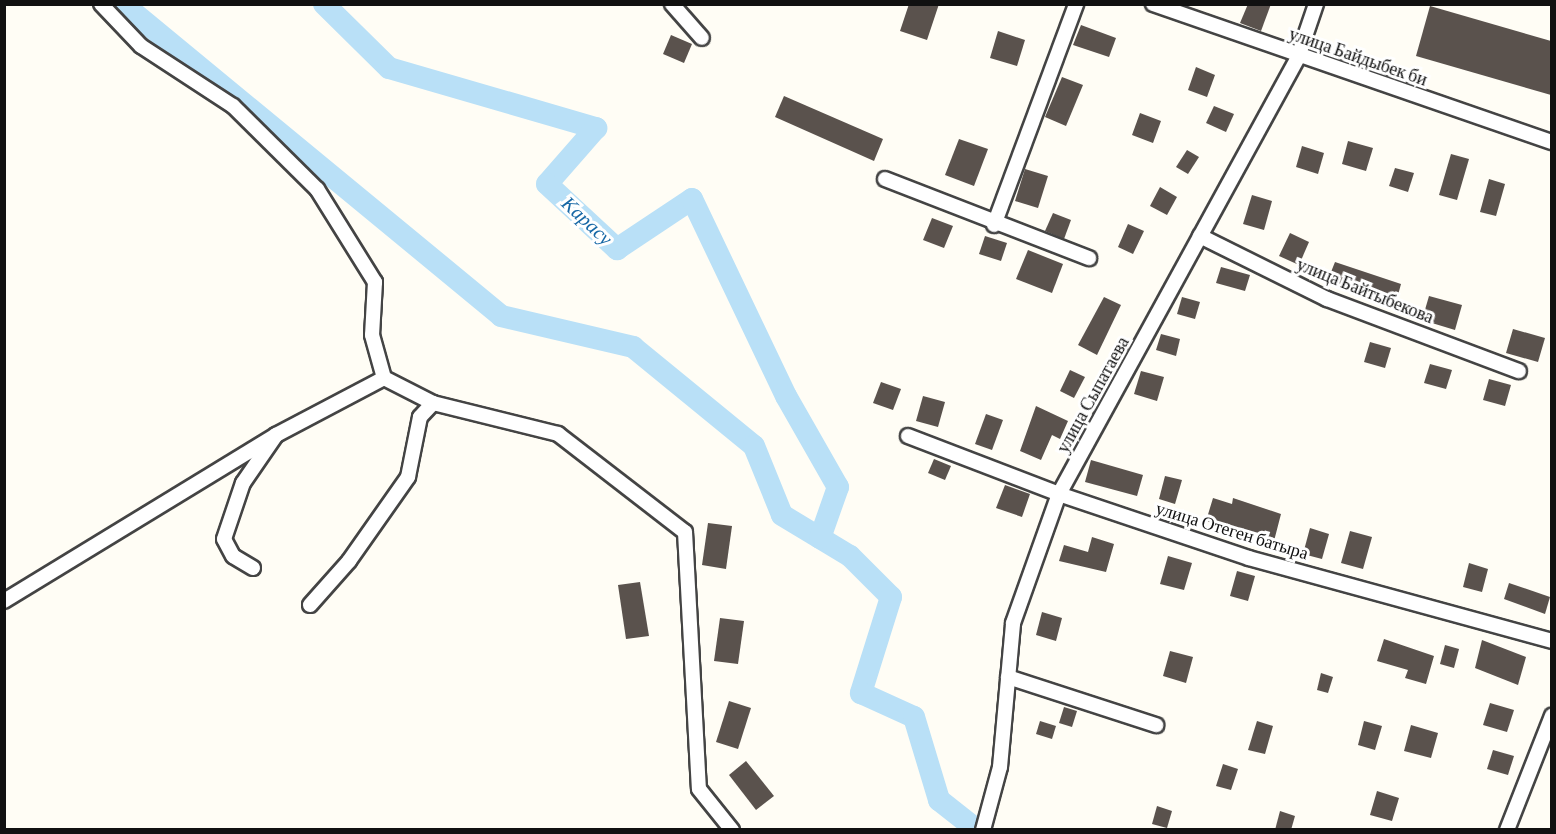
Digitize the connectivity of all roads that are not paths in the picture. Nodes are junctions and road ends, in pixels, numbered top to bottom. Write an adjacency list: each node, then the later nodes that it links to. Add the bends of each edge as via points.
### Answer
1 (101, 4): 14 (street, via 141,46 233,106 317,189 375,282 372,335)
2 (672, 4): 6 (street)
3 (1076, 4): 10 (street)
4 (1153, 4): 7 (street, улица Байдыбек би)
5 (1316, 4): 7 (street, улица Сыпатаева)
6 (702, 38)
7 (1298, 57): 8 (street, улица Байдыбек би); 11 (street, улица Сыпатаева)
8 (1551, 142)
9 (885, 178): 10 (street)
10 (994, 225): 12 (street)
11 (1200, 236): 13 (street, улица Байтыбекова, via 1327,299); 18 (street, улица Сыпатаева)
12 (1089, 258)
13 (1520, 371)
14 (384, 378): 15 (street); 16 (street)
15 (432, 403): 21 (street, via 420,417 408,477 349,561); 27 (street, via 558,434 686,532 699,789)
16 (276, 435): 19 (street, via 243,483 224,539 233,556); 20 (street)
17 (908, 436): 18 (street, улица Отеген батыра)
18 (1059, 494): 22 (street, улица Отеген батыра, via 1248,558); 23 (street, улица Сыпатаева, via 1020,594)
19 (253, 568)
20 (4, 601)
21 (310, 605)
22 (1551, 641)
23 (1008, 677): 25 (street); 26 (street, улица Сыпатаева, via 1000,767)
24 (1551, 716): 28 (street)
25 (1156, 724)
26 (986, 824)
27 (732, 830)
28 (1507, 830)

